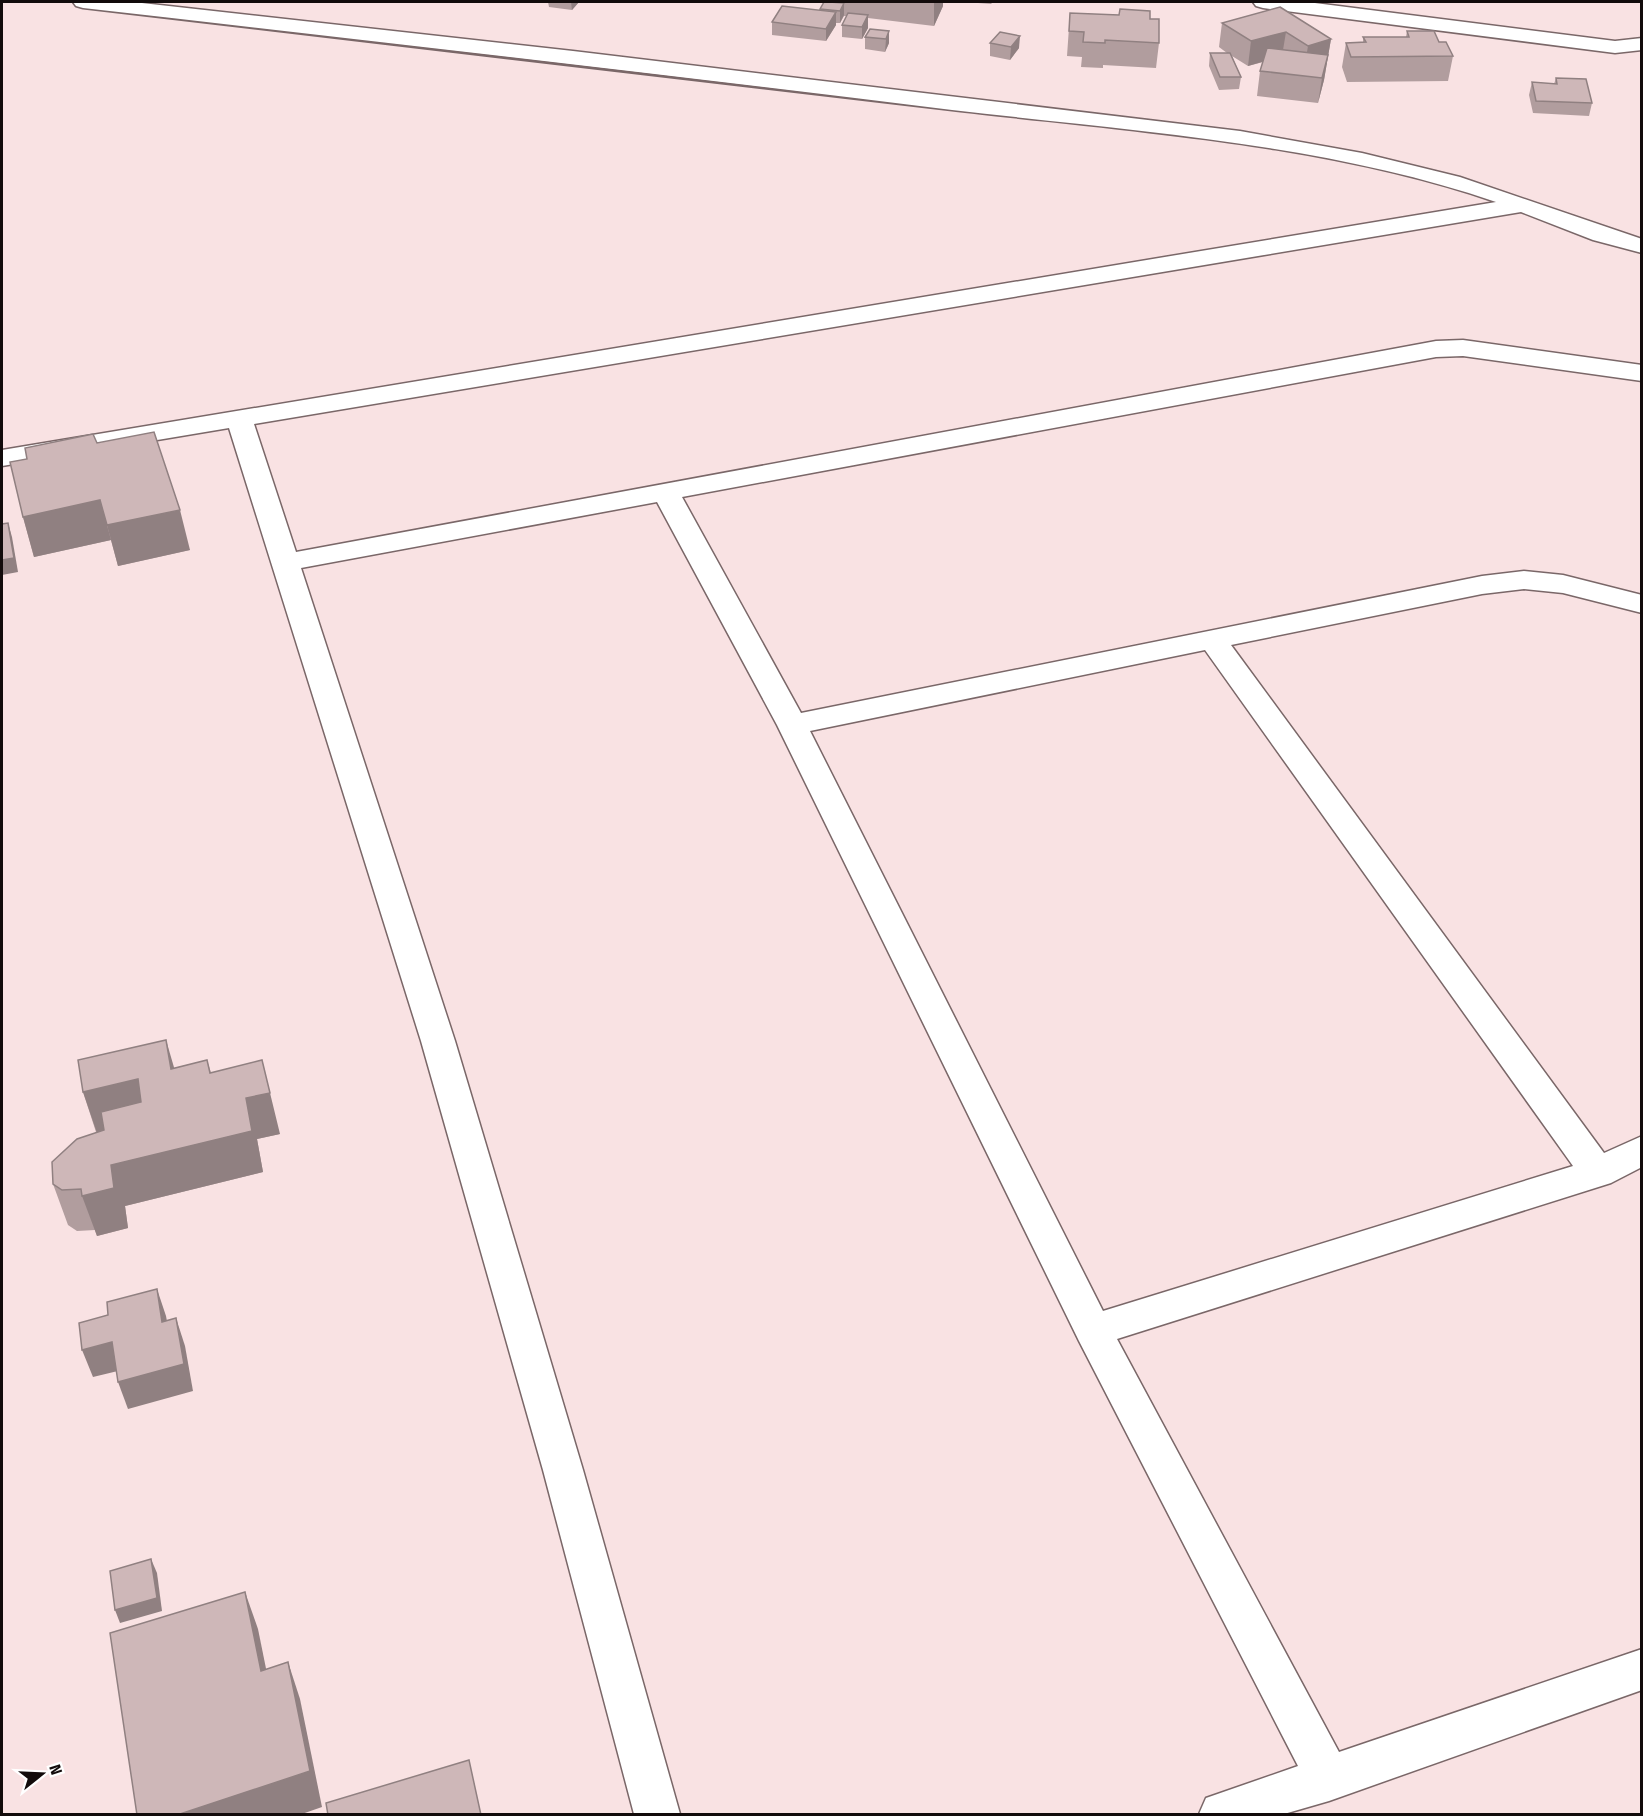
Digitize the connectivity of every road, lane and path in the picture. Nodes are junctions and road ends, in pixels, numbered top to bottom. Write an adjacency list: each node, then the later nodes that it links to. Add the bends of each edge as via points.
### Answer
1 (83, 2): 4 (street, via 1240,138 1321,151 1425,175)
2 (1263, 2): 3 (street, via 1615,46)
3 (1641, 44)
4 (1524, 205): 5 (street, via 1617,241); 7 (street)
5 (1641, 246)
6 (1641, 373): 9 (street, via 1463,348 1436,350)
7 (239, 419): 8 (street); 10 (street)
8 (2, 458)
9 (666, 493): 10 (street); 13 (street)
10 (287, 562): 19 (street, via 438,1041 563,1470)
11 (1641, 604): 12 (street, via 1563,584 1524,580 1482,585)
12 (1213, 641): 13 (street); 15 (street)
13 (792, 725): 16 (street)
14 (1641, 1149): 15 (street)
15 (1598, 1173): 16 (street)
16 (1093, 1330): 18 (street)
17 (1641, 1669): 18 (street)
18 (1329, 1779): 20 (street)
19 (657, 1815)
20 (1222, 1815)

